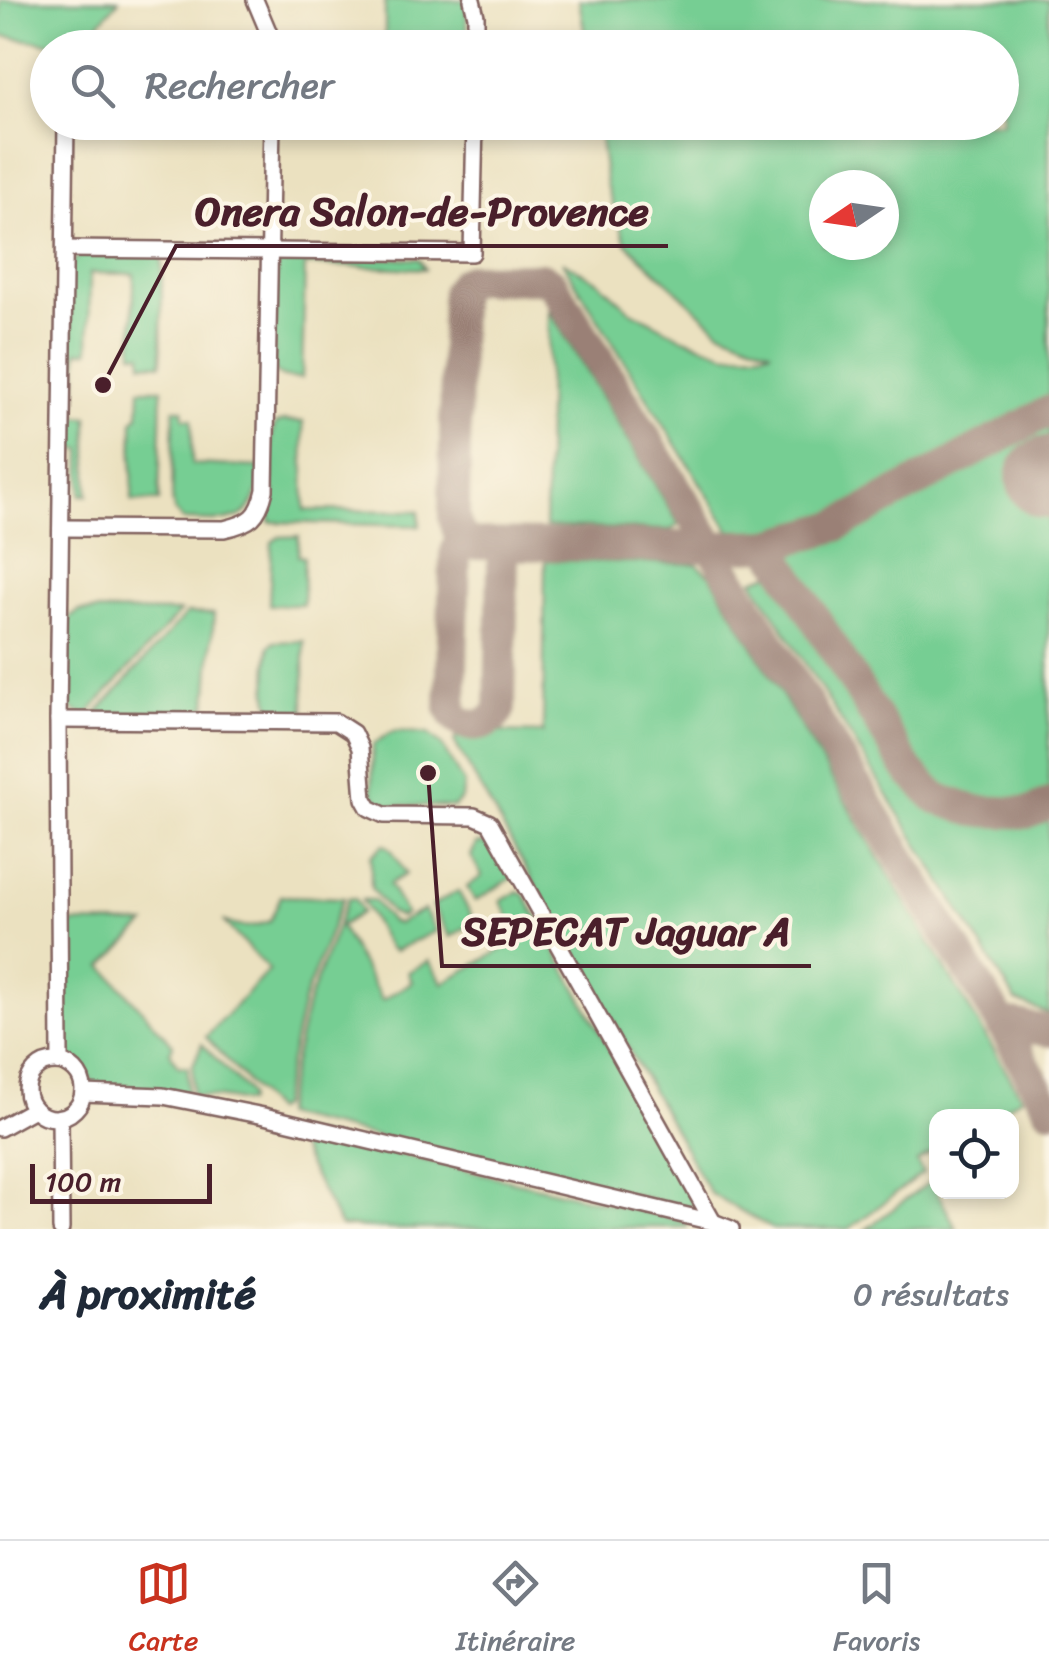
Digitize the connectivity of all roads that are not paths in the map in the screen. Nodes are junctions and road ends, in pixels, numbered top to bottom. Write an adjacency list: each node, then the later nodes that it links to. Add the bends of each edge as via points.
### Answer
1 (255, 0): 3 (street)
2 (472, 0): 4 (street)
3 (268, 30)
4 (476, 30)
5 (66, 140): 8 (street)
6 (272, 140): 9 (street)
7 (475, 140): 9 (street, via 472,253)
8 (65, 249): 9 (street); 10 (street)
9 (270, 250): 10 (street, via 265,490 255,516 224,529)
10 (61, 528): 11 (street)
11 (58, 720): 12 (street); 17 (street, via 336,722 360,748 370,808 384,815 474,816 490,823)
12 (60, 1062): 13 (street, via 75,1070); 14 (street, via 43,1064 30,1076 27,1093)
13 (83, 1093): 15 (street, via 76,1109); 17 (street, via 163,1096 264,1116)
14 (34, 1109): 15 (street); 16 (street)
15 (60, 1117): 18 (street)
16 (0, 1128)
17 (713, 1222): 19 (street)
18 (61, 1229)
19 (731, 1229)

